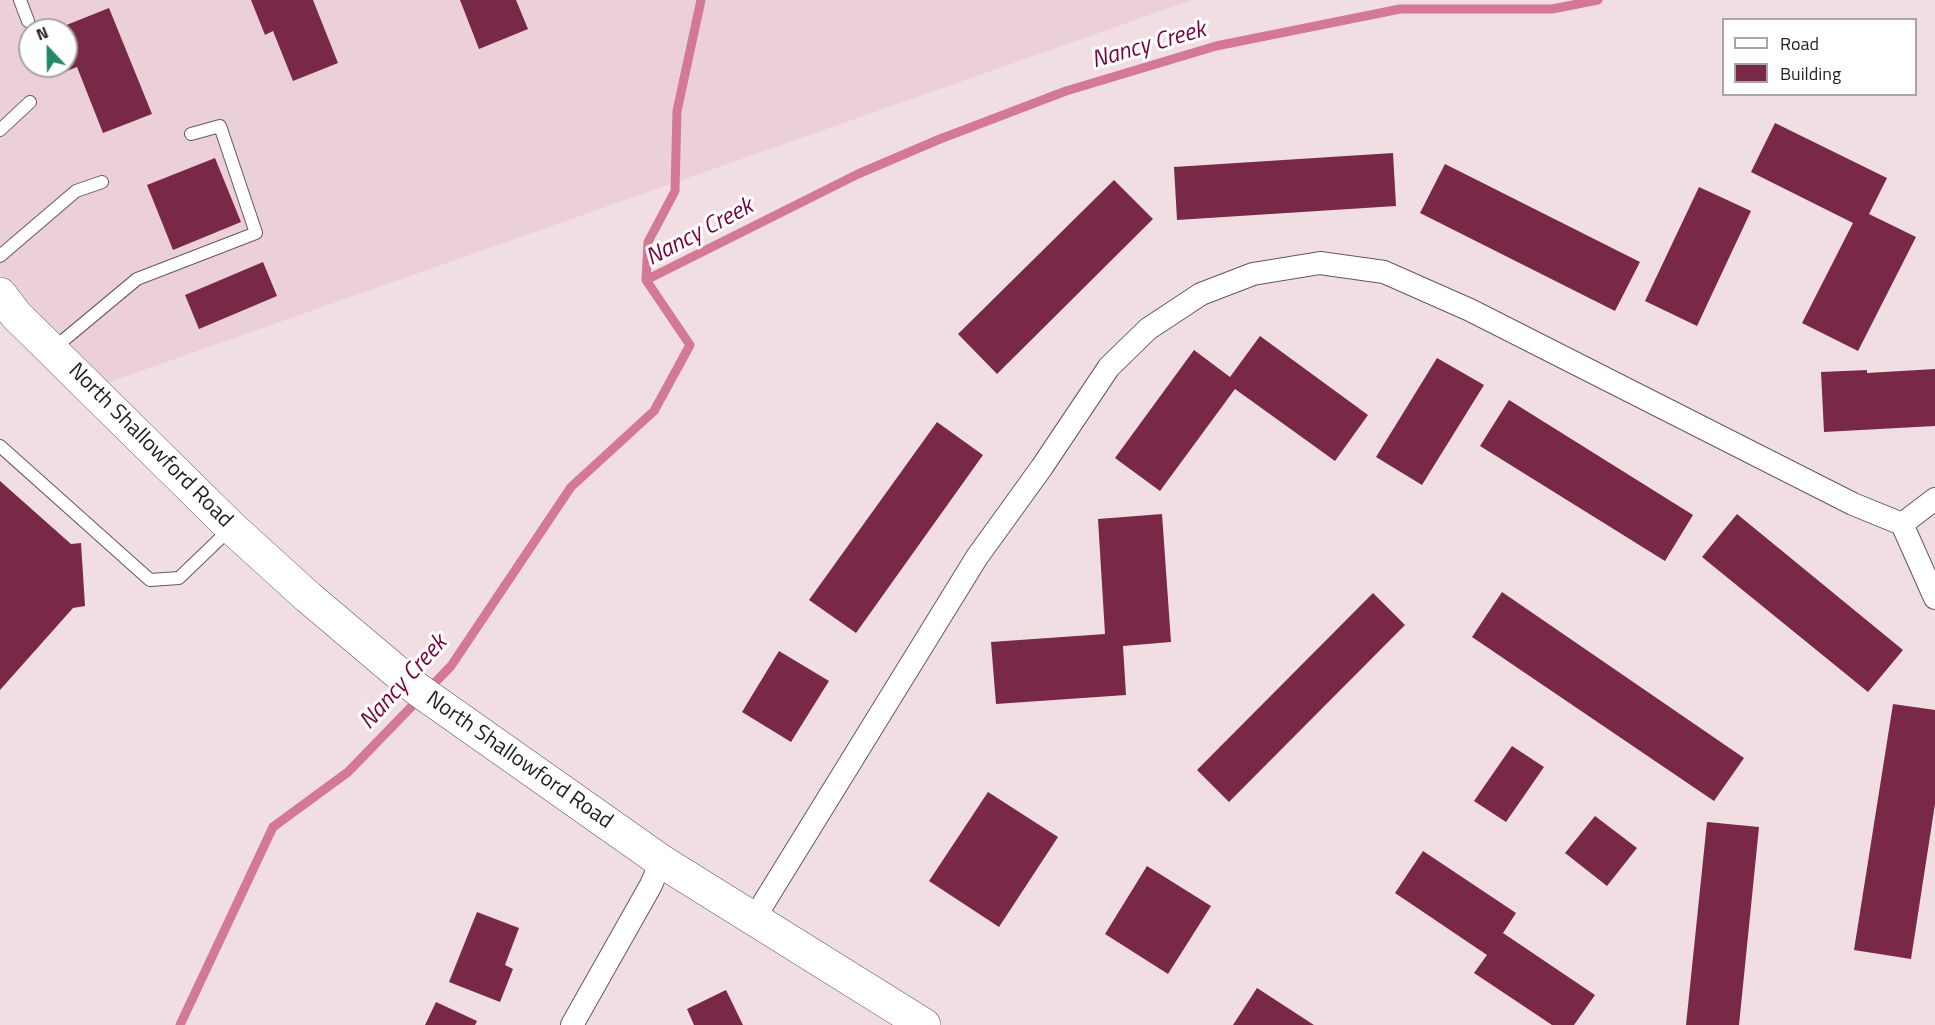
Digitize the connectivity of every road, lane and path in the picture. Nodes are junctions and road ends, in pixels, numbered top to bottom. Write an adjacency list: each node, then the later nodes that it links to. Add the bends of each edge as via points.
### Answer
1 (20, 0): 2 (lane)
2 (27, 18)
3 (30, 102): 4 (lane)
4 (0, 130)
5 (191, 134): 9 (lane, via 220,126 256,233 137,279)
6 (102, 182): 7 (lane, via 75,191)
7 (0, 256)
8 (0, 294): 9 (street, North Shallowford Road)
9 (53, 350): 13 (street, North Shallowford Road)
10 (0, 446): 13 (lane, via 150,580 179,578)
11 (1935, 499): 12 (street)
12 (1902, 524): 14 (street); 16 (street, via 1854,504 1470,310 1384,272 1320,263 1253,274 1201,294 1148,329 1109,367 977,557)
13 (232, 528): 15 (street, North Shallowford Road, via 429,697)
14 (1935, 598)
15 (661, 861): 16 (street, North Shallowford Road); 18 (street)
16 (754, 917): 17 (street, North Shallowford Road)
17 (862, 988): 19 (street); 20 (street, North Shallowford Road)
18 (572, 1025)
19 (892, 1025)
20 (924, 1025)

